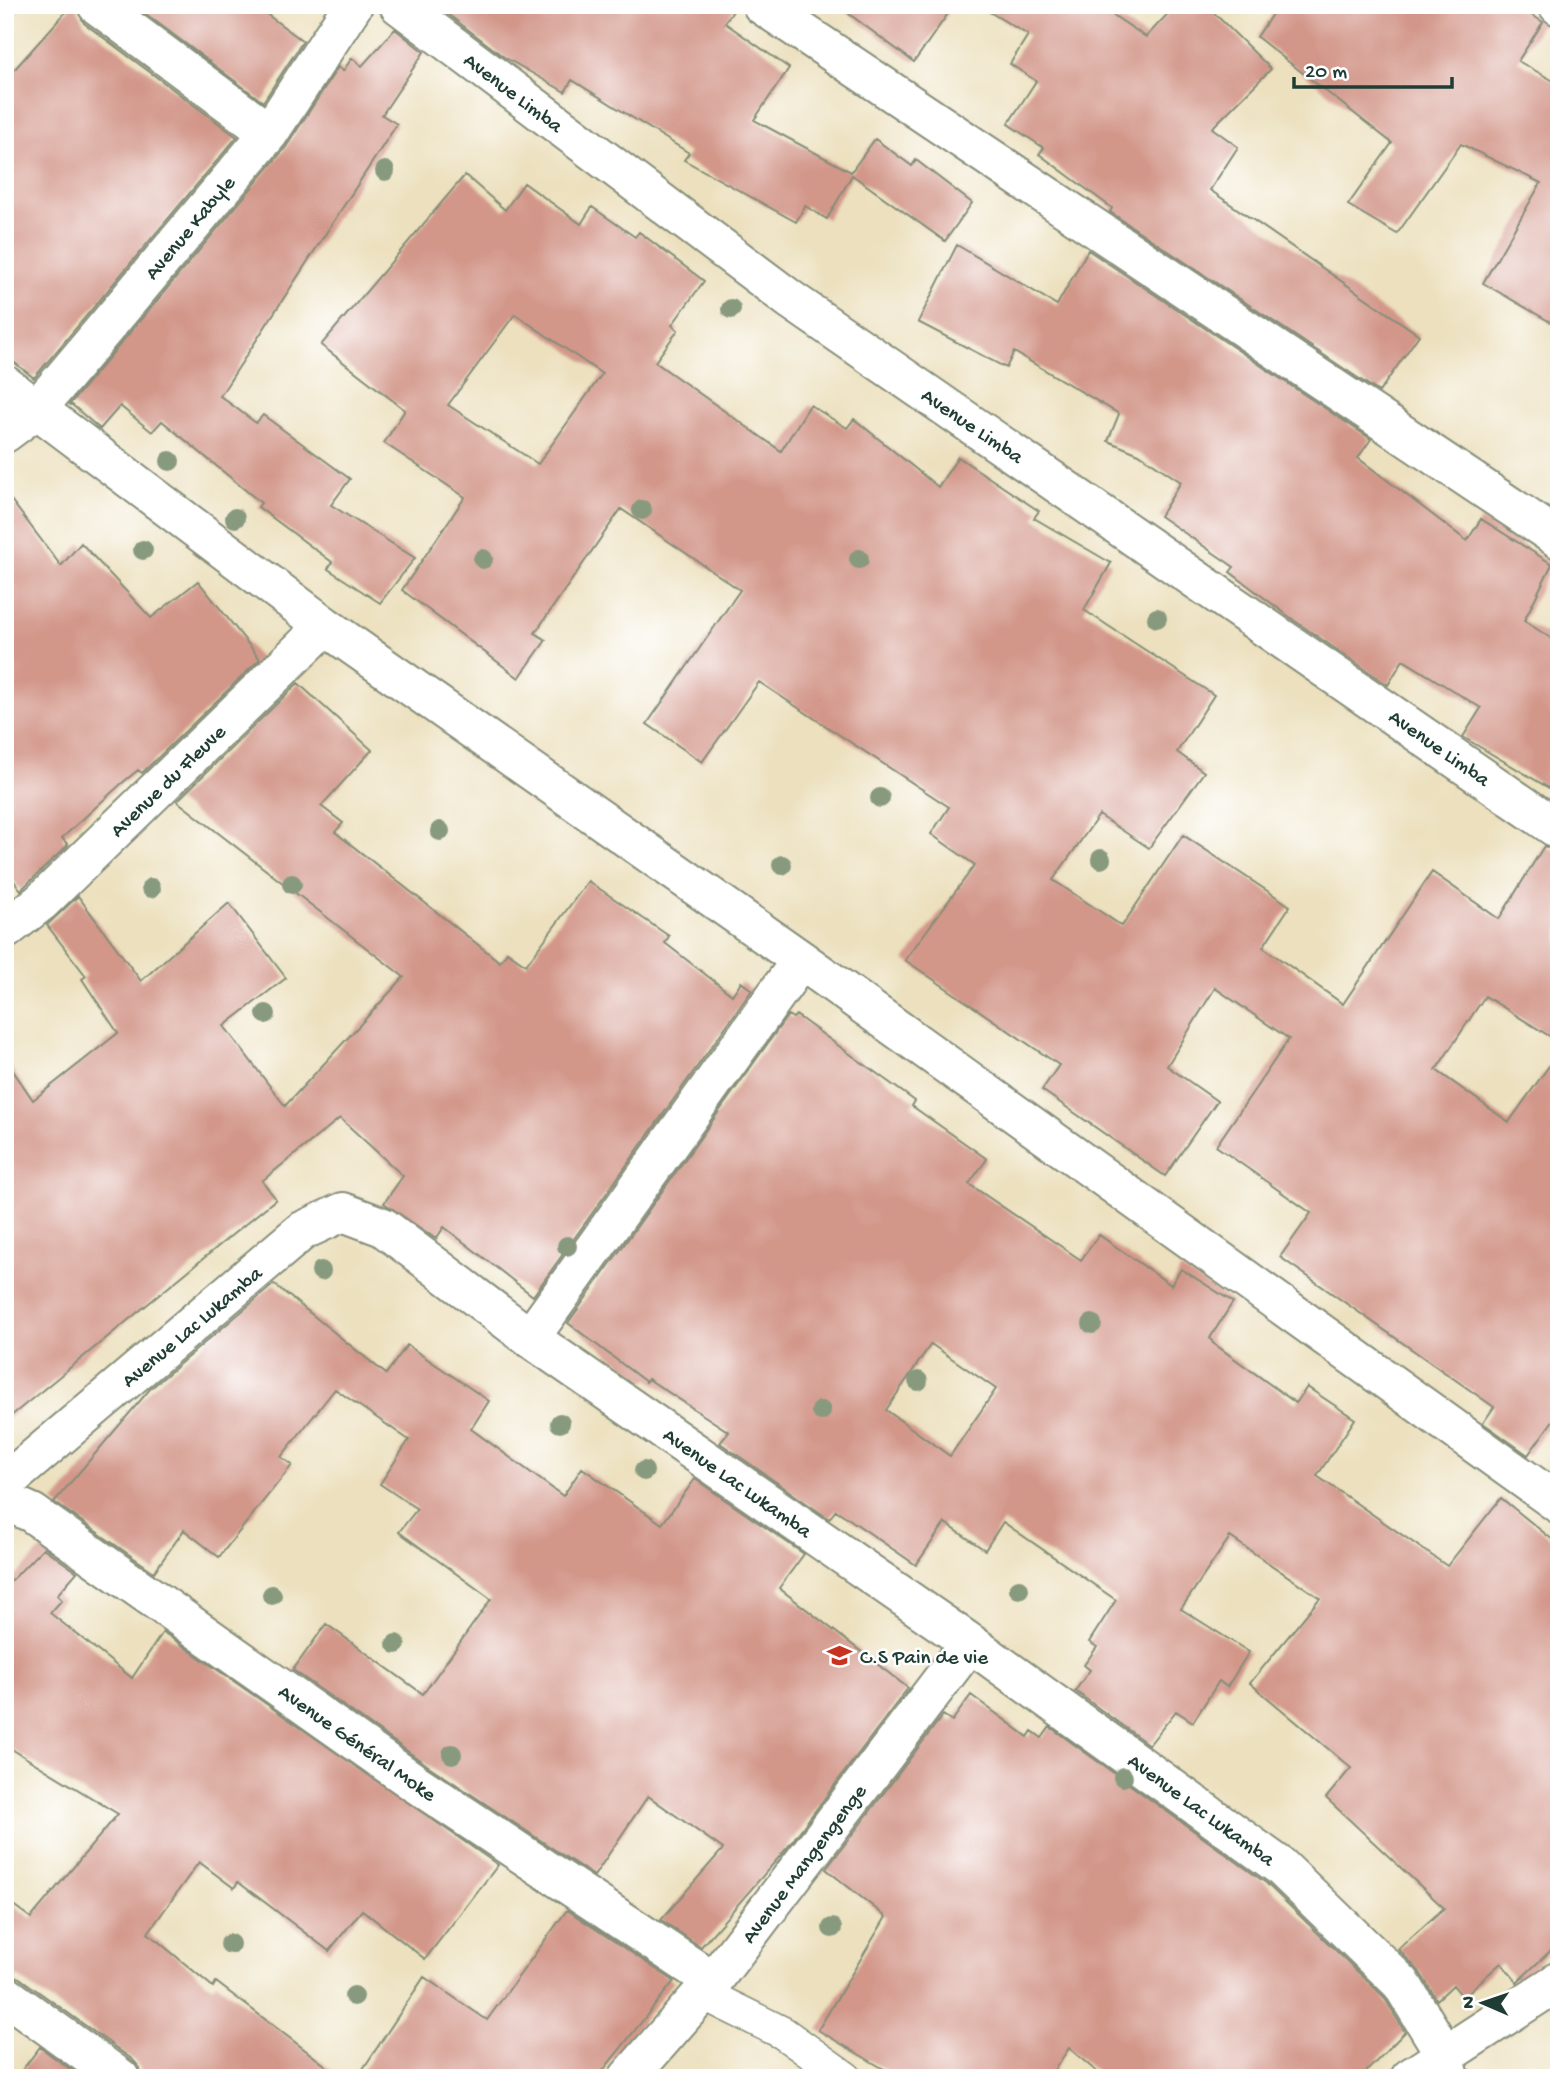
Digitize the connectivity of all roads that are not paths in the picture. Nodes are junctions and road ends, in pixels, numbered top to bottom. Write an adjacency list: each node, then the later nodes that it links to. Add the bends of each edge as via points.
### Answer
1 (97, 5): 5 (street)
2 (353, 5): 5 (street, Avenue Kabyle)
3 (399, 5): 11 (street, Avenue Limba, via 791,300)
4 (762, 5): 9 (street)
5 (269, 133): 7 (street, Avenue Kabyle)
6 (5, 385): 7 (street)
7 (37, 409): 8 (street, Avenue Kabyle); 10 (street)
8 (5, 433)
9 (1559, 540)
10 (325, 626): 12 (street, Avenue du Fleuve, via 41,902); 13 (street)
11 (1559, 830)
12 (5, 930)
13 (801, 960): 14 (street); 17 (street)
14 (530, 1338): 15 (street, Avenue Lac Lukamba, via 383,1227 343,1212 302,1231); 18 (street, Avenue Lac Lukamba)
15 (5, 1483)
16 (5, 1502): 20 (street, Avenue Général Moke, via 33,1513)
17 (1559, 1504)
18 (970, 1643): 20 (street, Avenue Mangengenge); 22 (street, Avenue Lac Lukamba, via 1280,1866 1401,1983)
19 (1559, 1981): 22 (street)
20 (708, 1987): 24 (street, Avenue Mangengenge); 25 (lane)
21 (5, 1996): 23 (street)
22 (1447, 2066): 26 (street)
23 (120, 2078)
24 (628, 2078)
25 (846, 2078)
26 (1410, 2078)

